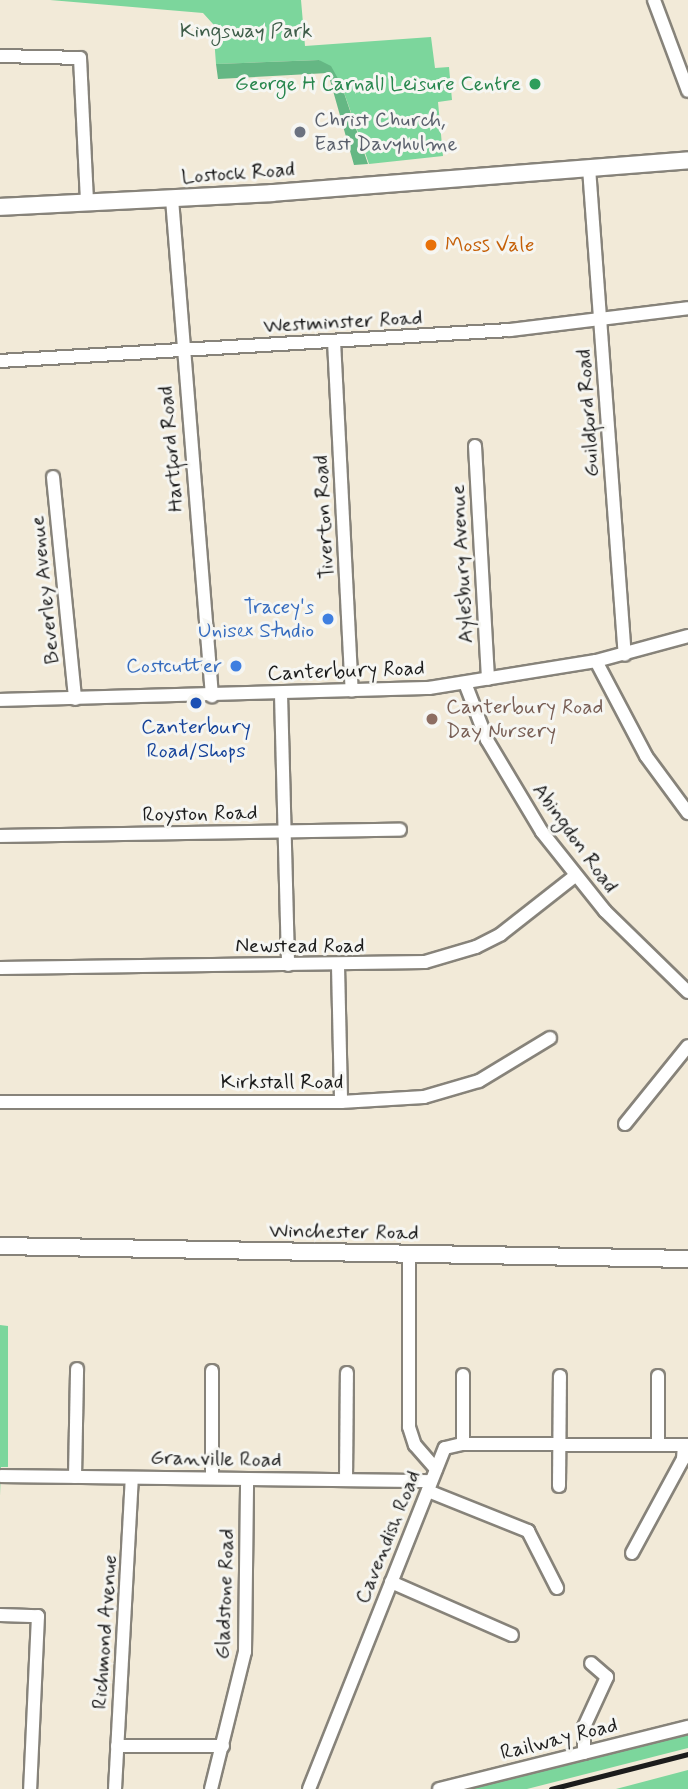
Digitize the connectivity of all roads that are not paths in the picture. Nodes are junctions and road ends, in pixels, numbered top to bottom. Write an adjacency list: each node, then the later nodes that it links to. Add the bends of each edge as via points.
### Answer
1 (654, 0): 3 (street)
2 (0, 56): 7 (street, via 80,58)
3 (688, 91)
4 (688, 160): 5 (main road, Lostock Road)
5 (589, 168): 6 (main road, Lostock Road); 10 (street, Guildford Road)
6 (172, 199): 7 (main road, Lostock Road); 12 (street, Hartford Road)
7 (87, 203): 8 (main road, Lostock Road)
8 (0, 207)
9 (688, 308): 10 (street, Westminster Road)
10 (601, 319): 11 (street, Westminster Road); 17 (street, Guildford Road)
11 (334, 341): 12 (street, Westminster Road); 21 (street, Tiverton Road)
12 (181, 350): 13 (street, Westminster Road); 23 (street, Hartford Road)
13 (0, 361)
14 (475, 446): 19 (street, Aylesbury Avenue)
15 (53, 477): 24 (street, Beverley Avenue)
16 (688, 636): 17 (street, Canterbury Road)
17 (625, 655): 18 (street, Canterbury Road)
18 (596, 661): 19 (street, Canterbury Road); 26 (street, via 640,745)
19 (488, 679): 20 (street, Canterbury Road)
20 (465, 683): 21 (street, Canterbury Road); 30 (street, Abingdon Road, via 487,740 514,788)
21 (352, 691): 22 (street, Canterbury Road)
22 (281, 694): 23 (street, Canterbury Road); 28 (street)
23 (212, 695): 24 (street, Canterbury Road)
24 (75, 699): 25 (street, Canterbury Road)
25 (0, 700)
26 (688, 813)
27 (400, 830): 28 (street, Royston Road)
28 (285, 831): 29 (street, Royston Road); 31 (street)
29 (0, 836)
30 (575, 876): 32 (street, Newstead Road, via 523,918 476,947 425,962); 34 (street, Abingdon Road, via 638,946)
31 (288, 965): 32 (street, Newstead Road); 33 (street, Newstead Road)
32 (338, 965): 38 (street)
33 (0, 968)
34 (688, 992)
35 (550, 1038): 38 (street, Kirkstall Road, via 506,1068 450,1091)
36 (688, 1046): 39 (street)
37 (0, 1102): 38 (street, Kirkstall Road)
38 (341, 1102)
39 (625, 1124)
40 (0, 1246): 41 (main road, Winchester Road)
41 (409, 1254): 42 (main road, Winchester Road); 59 (street, Cavendish Road, via 409,1427)
42 (688, 1259)
43 (77, 1369): 54 (street)
44 (212, 1371): 56 (street)
45 (347, 1373): 58 (street)
46 (463, 1375): 49 (street)
47 (560, 1376): 50 (street)
48 (658, 1376): 51 (street)
49 (463, 1444): 50 (street); 59 (street, via 445,1448)
50 (559, 1444): 51 (street); 60 (street)
51 (658, 1444): 52 (street)
52 (686, 1445): 61 (street, via 683,1459)
53 (1, 1476): 54 (street, Granville Road)
54 (75, 1477): 55 (street, Granville Road)
55 (132, 1478): 56 (street, Granville Road); 68 (street, Richmond Avenue)
56 (212, 1478): 57 (street, Granville Road)
57 (247, 1479): 58 (street, Granville Road); 69 (street, Gladstone Road, via 245,1652)
58 (346, 1479): 59 (street, Granville Road)
59 (432, 1480): 62 (street, Cavendish Road); 63 (street, via 528,1531)
60 (559, 1486)
61 (632, 1553)
62 (391, 1582): 65 (street); 74 (street, Cavendish Road)
63 (557, 1588)
64 (0, 1615): 71 (street, via 38,1616)
65 (512, 1635)
66 (591, 1662): 70 (street, via 607,1677 584,1727)
67 (688, 1727): 70 (street, Railway Road)
68 (117, 1746): 69 (street); 72 (street, Richmond Avenue)
69 (223, 1746): 73 (street, Gladstone Road)
70 (584, 1753): 75 (street, Railway Road)
71 (30, 1789)
72 (115, 1789)
73 (211, 1789)
74 (309, 1789)
75 (439, 1789)

